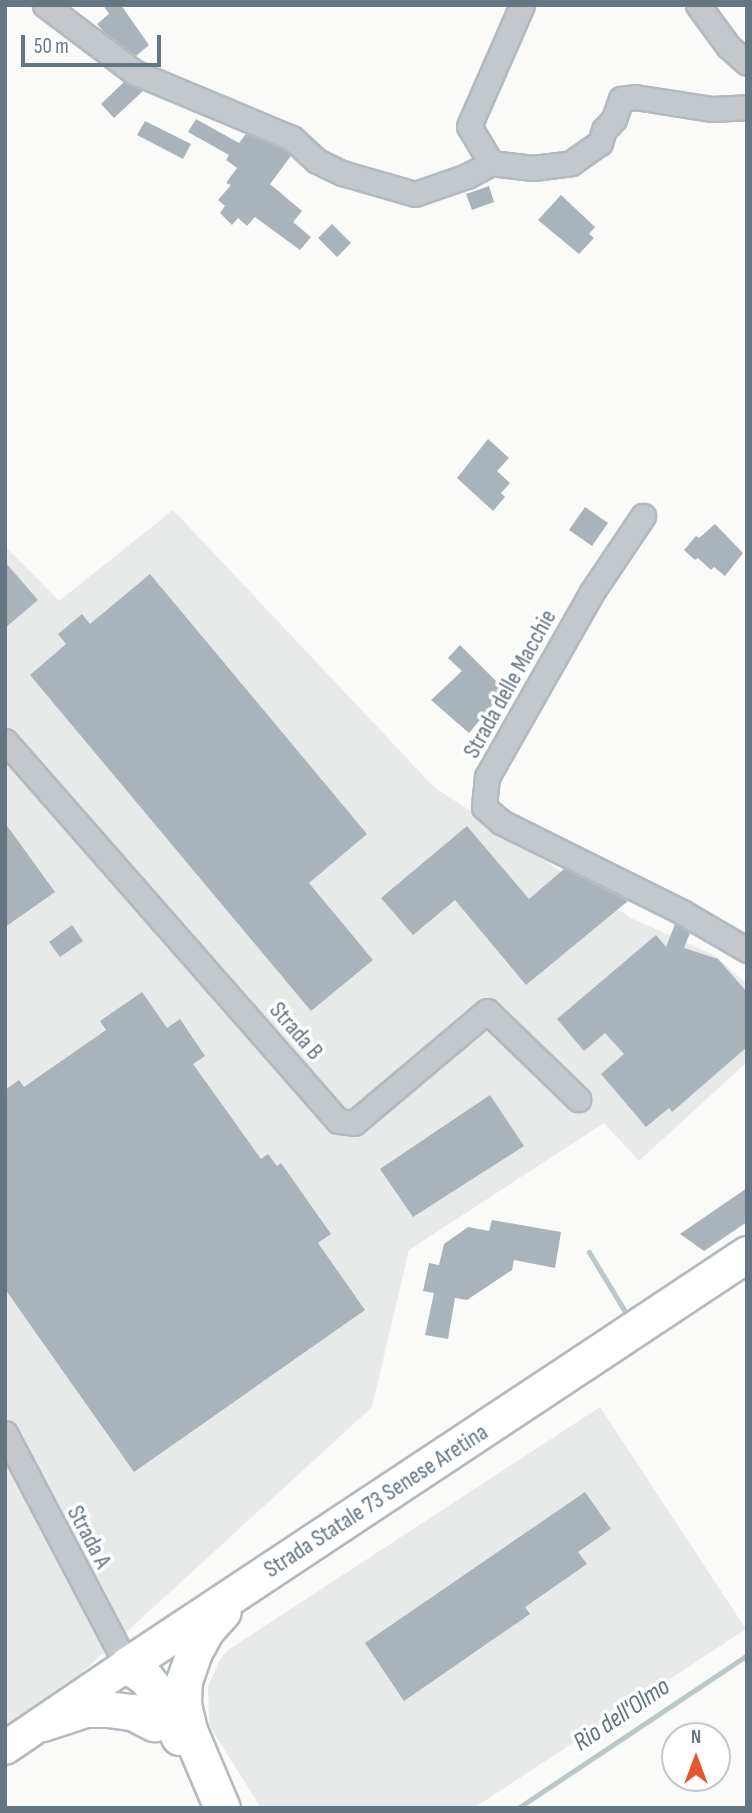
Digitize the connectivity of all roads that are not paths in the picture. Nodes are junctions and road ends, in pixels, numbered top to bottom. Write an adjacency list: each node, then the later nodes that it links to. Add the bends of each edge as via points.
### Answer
1 (45, 5): 6 (street, via 134,72 292,138 317,161 342,173 415,194)
2 (522, 5): 6 (street, via 469,126)
3 (698, 5): 4 (street, via 728,46)
4 (747, 63)
5 (747, 107): 6 (street, via 712,109 635,97 621,99 600,143 571,163 533,168)
6 (491, 163)
7 (643, 516): 9 (street, Strada delle Macchie, via 592,592 487,777 484,807 501,822 682,912)
8 (5, 741): 10 (street, Strada B, via 338,1121 355,1123 487,1012)
9 (747, 950)
10 (578, 1099)
11 (747, 1254): 13 (main road, Strada Statale 73 Senese Aretina, via 642,1313)
12 (5, 1433): 14 (street, Strada A)
13 (277, 1566): 14 (main road, Strada Statale 73 Senese Aretina); 19 (main road, via 206,1630 184,1681 189,1730)
14 (127, 1665): 15 (main road, Strada Statale 73 Senese Aretina); 16 (main road, via 137,1703); 18 (main road, via 157,1692)
15 (43, 1723): 16 (main road, via 85,1709 132,1712); 17 (main road, Strada Statale 73 Senese Aretina)
16 (154, 1723): 18 (main road)
17 (5, 1748)
18 (186, 1752): 19 (main road)
19 (220, 1803)

